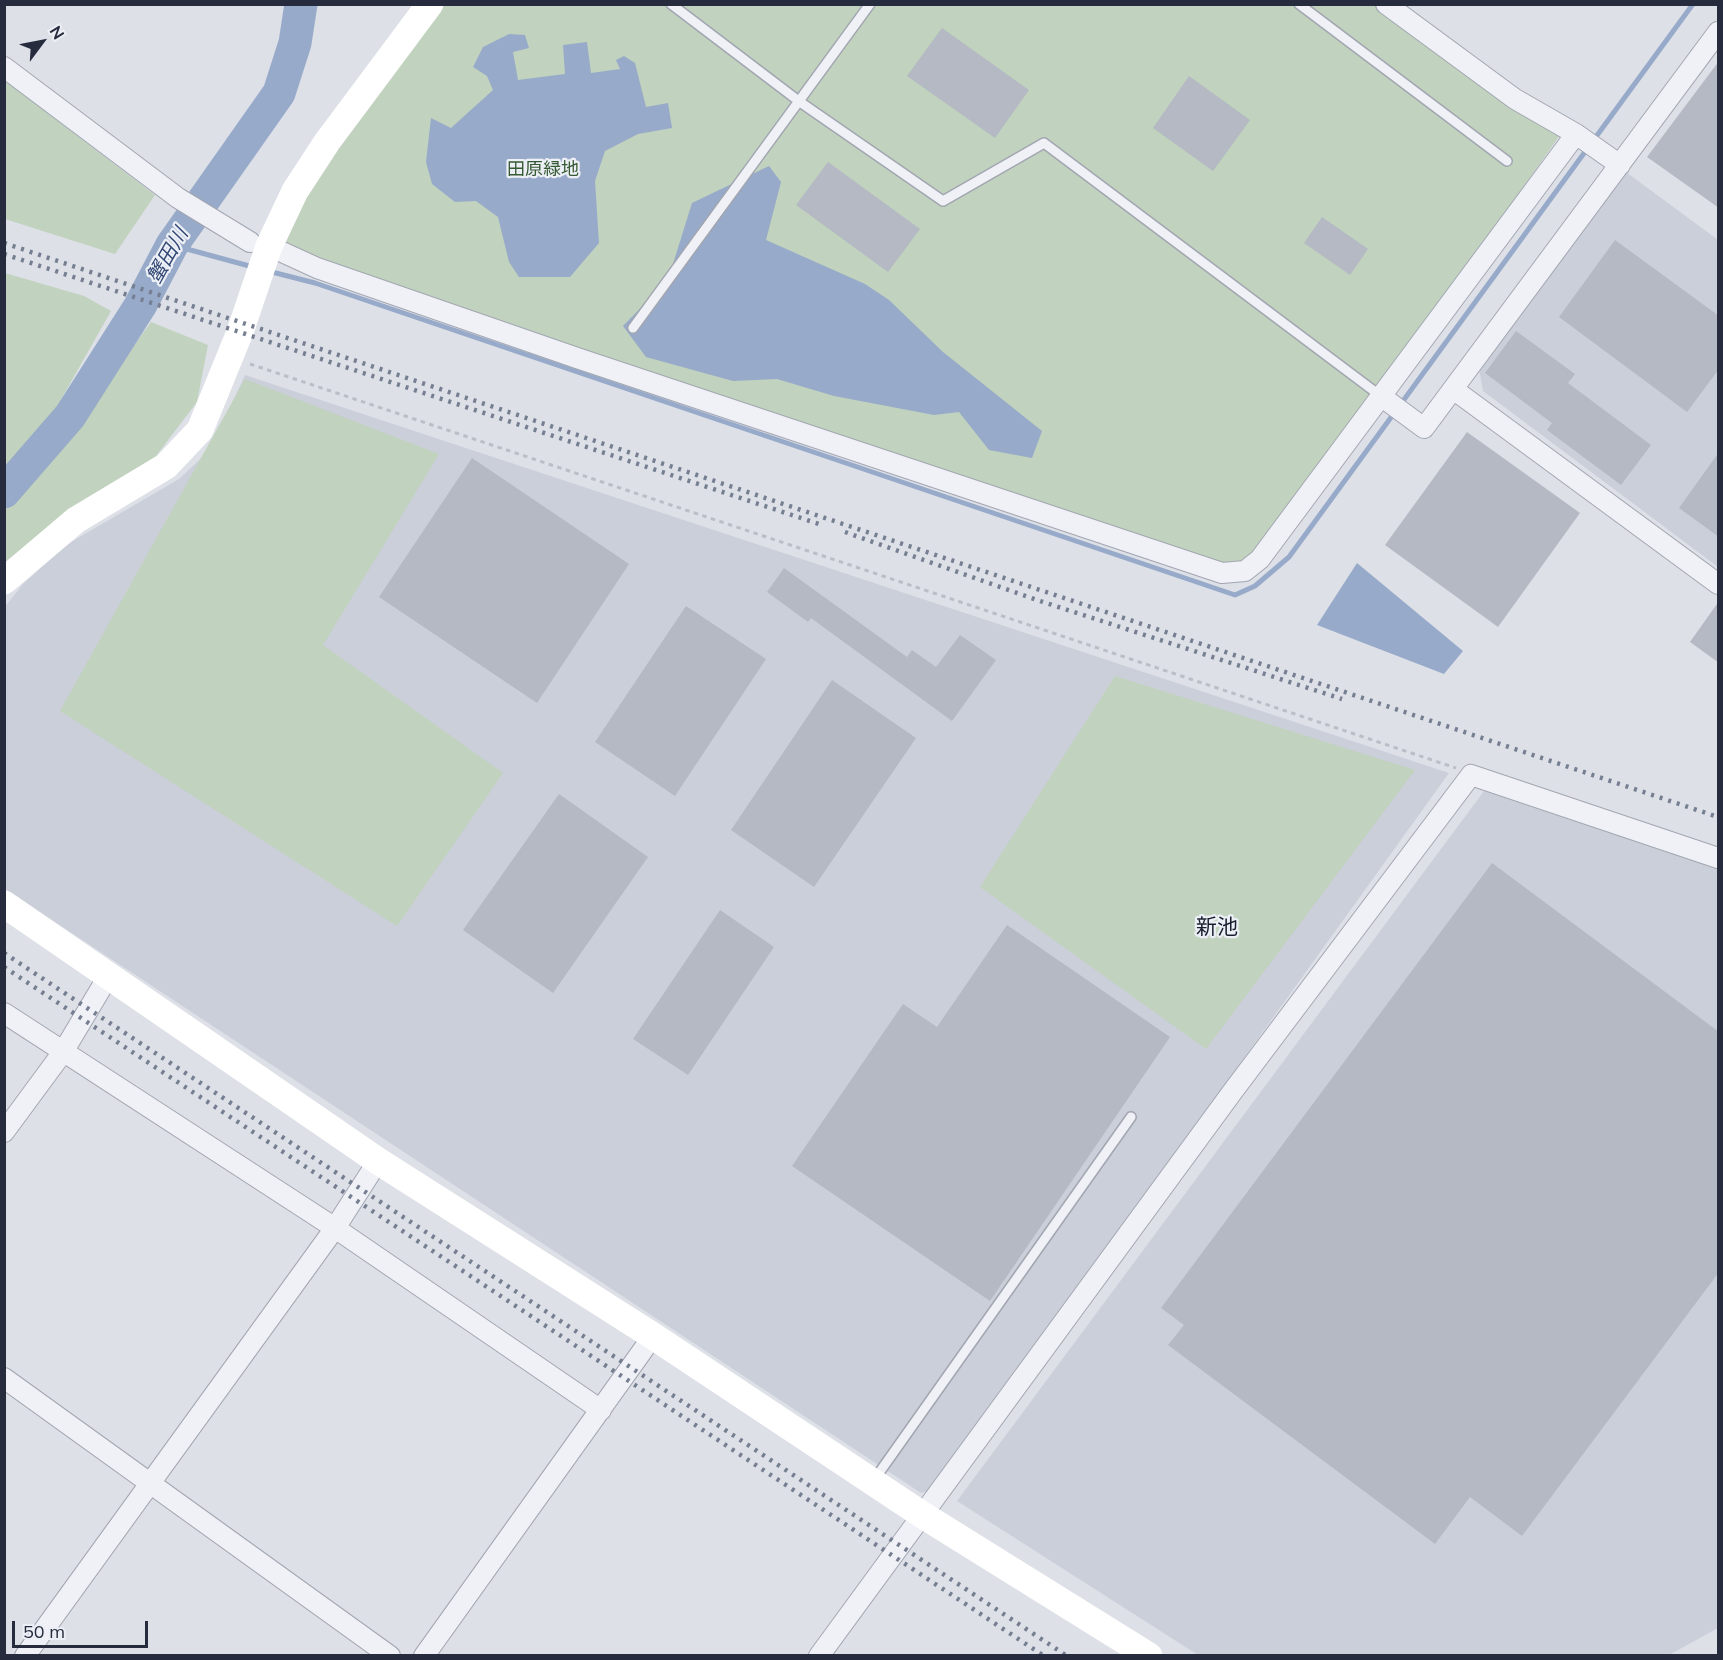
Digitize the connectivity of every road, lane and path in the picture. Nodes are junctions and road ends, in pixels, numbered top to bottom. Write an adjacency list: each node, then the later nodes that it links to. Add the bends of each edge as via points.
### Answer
1 (430, 4): 12 (street)
2 (671, 4): 8 (lane)
3 (870, 4): 8 (lane)
4 (1299, 4): 10 (lane)
5 (1386, 4): 9 (street, via 1515,99)
6 (1719, 32): 11 (street)
7 (4, 67): 12 (street, via 178,198)
8 (800, 102): 13 (lane); 16 (lane, via 943,201 1044,143)
9 (1576, 134): 11 (street); 16 (street)
10 (1507, 161)
11 (1620, 165): 15 (street)
12 (259, 244): 14 (street, via 251,298); 16 (street, via 317,268 577,358 1222,573 1245,570 1260,559)
13 (633, 328)
14 (230, 358): 17 (street, via 211,409 186,447 166,466 76,519); 19 (path, via 1440,761)
15 (1453, 389): 16 (street, via 1424,428); 18 (street)
16 (1382, 398)
17 (4, 581)
18 (1719, 584)
19 (1471, 775): 20 (street); 34 (street)
20 (1719, 858)
21 (4, 904): 22 (street)
22 (110, 975): 24 (street); 27 (street)
23 (4, 1013): 24 (street)
24 (63, 1052): 26 (street); 28 (street)
25 (1131, 1117): 33 (lane)
26 (4, 1132)
27 (378, 1161): 28 (street); 29 (street)
28 (335, 1228): 31 (street); 32 (street)
29 (652, 1336): 31 (street); 33 (street)
30 (4, 1378): 32 (street)
31 (601, 1410): 37 (street)
32 (151, 1482): 35 (street); 36 (street)
33 (873, 1482): 34 (street)
34 (921, 1515): 38 (street); 39 (street)
35 (25, 1656)
36 (390, 1656)
37 (424, 1656)
38 (819, 1656)
39 (1149, 1656)

